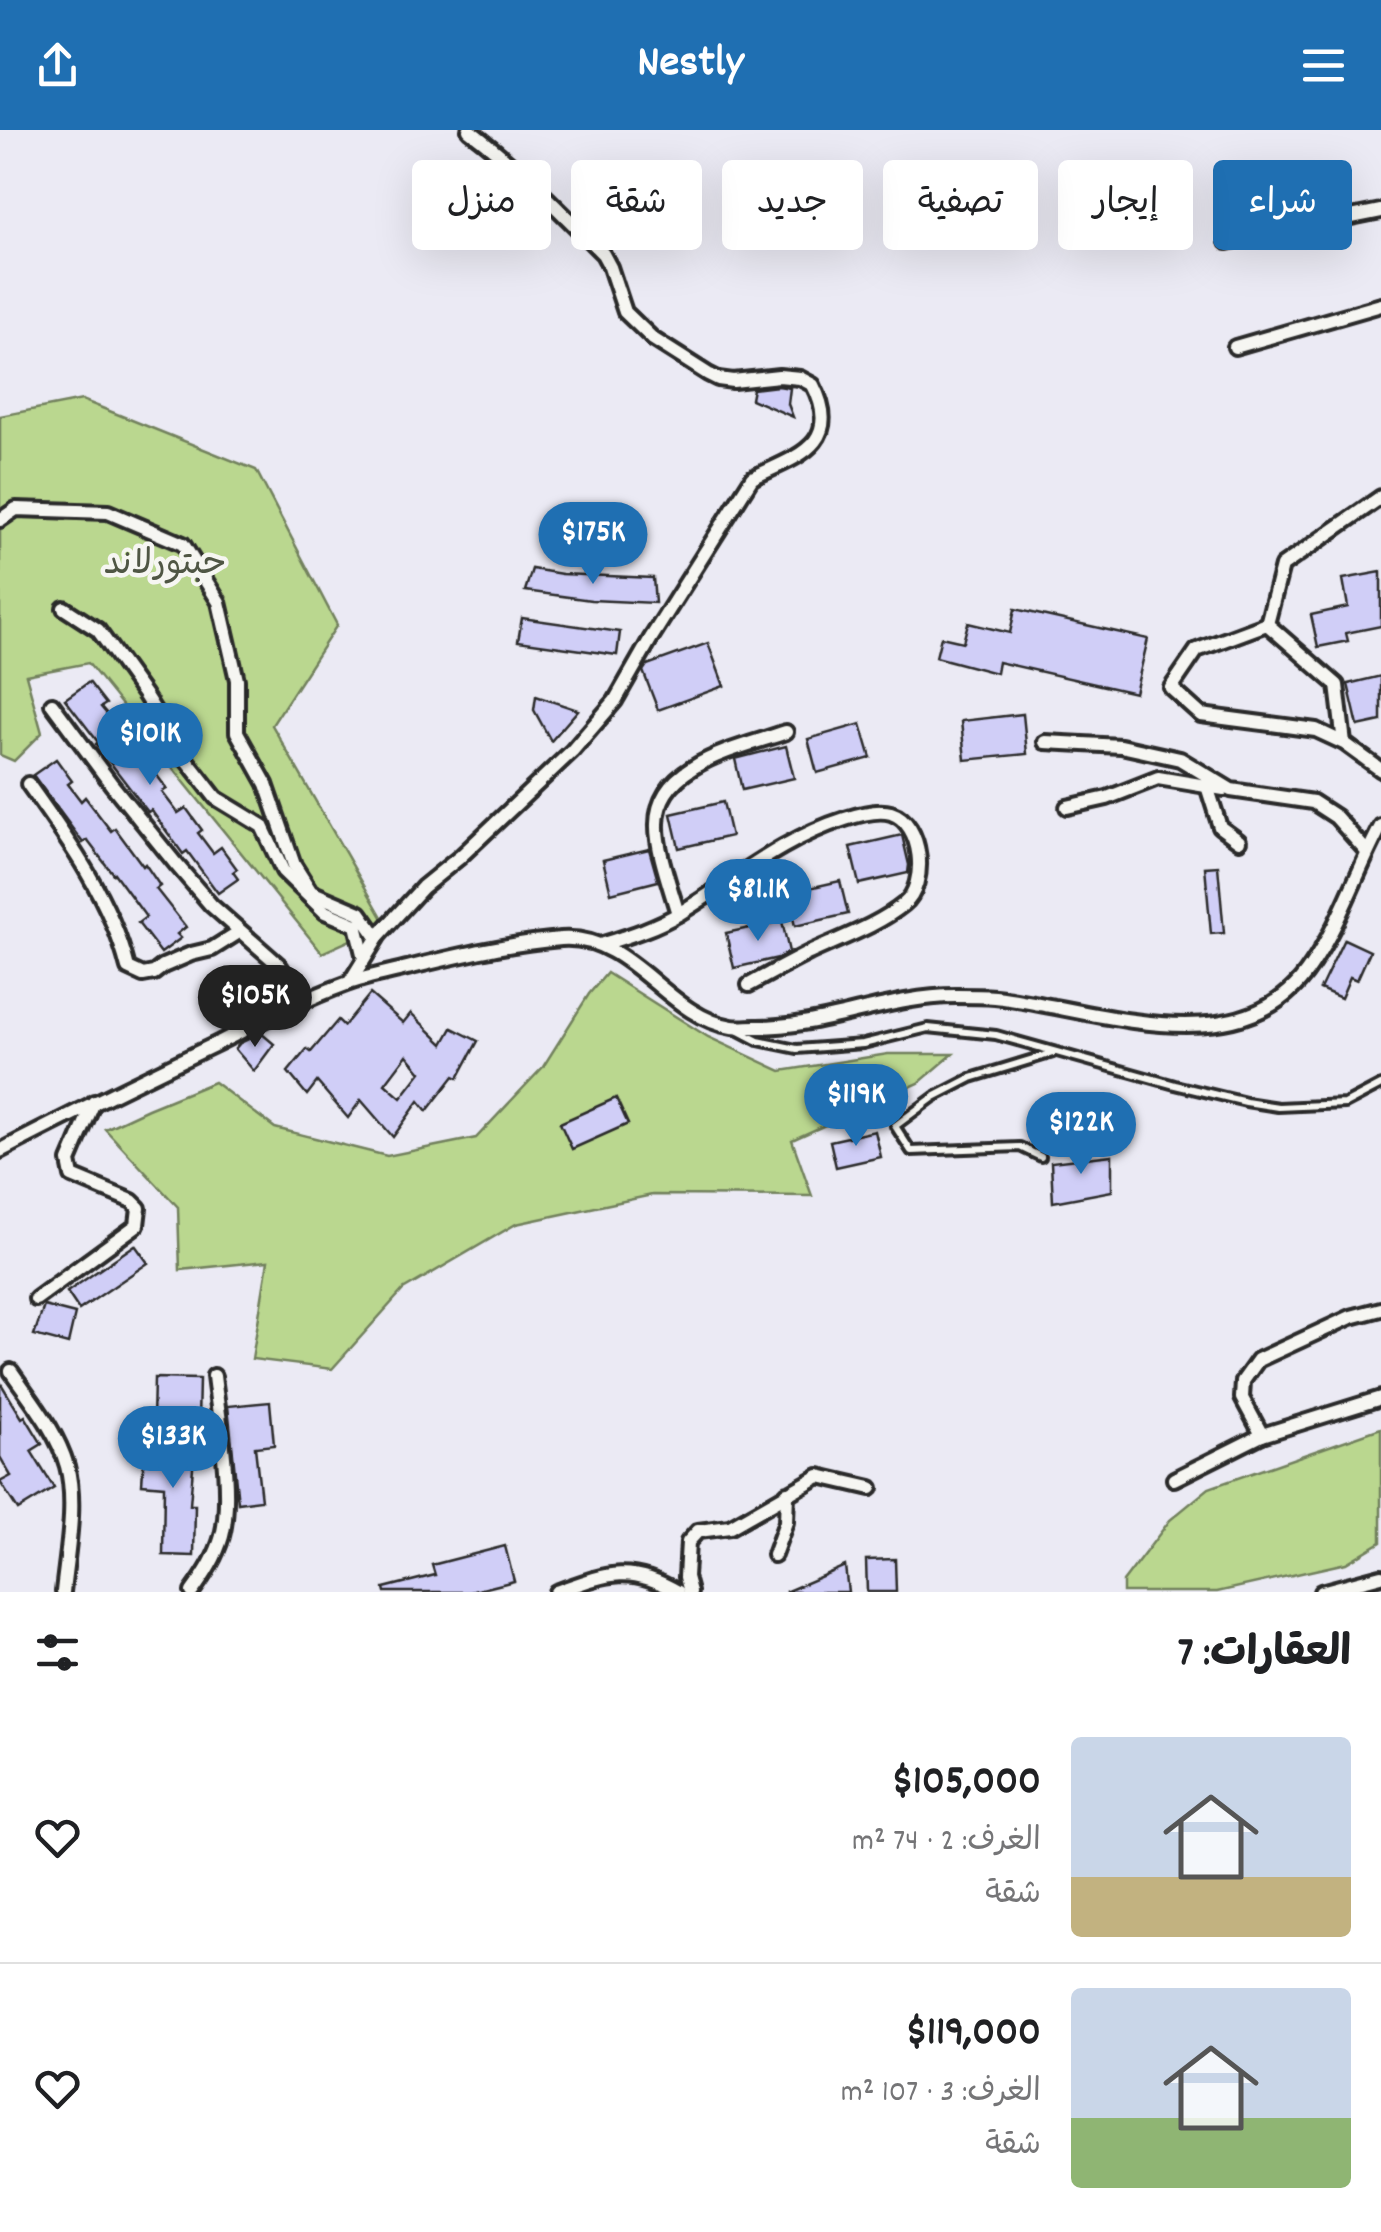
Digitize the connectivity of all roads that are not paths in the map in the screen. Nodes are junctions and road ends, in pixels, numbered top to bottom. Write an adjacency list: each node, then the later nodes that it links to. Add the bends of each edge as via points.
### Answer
1 (468, 130): 24 (street, via 603,254 624,312 636,325 718,379 779,376 813,385 822,409 820,431 800,455 752,478 594,726)
2 (1381, 211): 3 (street)
3 (1352, 217)
4 (1381, 304): 5 (street)
5 (1235, 347)
6 (1381, 497): 9 (street, via 1282,566)
7 (0, 520): 24 (street, via 16,509 108,512 182,544 219,602 237,680 238,732 266,784 294,865 311,892 360,914)
8 (64, 608): 26 (street, via 98,630 216,798 262,826 284,871 325,912 356,926)
9 (1267, 624): 13 (street, via 1337,685); 13 (street, via 1197,650 1171,688 1202,715 1316,730)
10 (52, 704): 23 (street, via 175,863)
11 (786, 732): 22 (street, via 702,762 674,780 656,819)
12 (1046, 742): 17 (street, via 1122,746 1180,759)
13 (1344, 743): 14 (street)
14 (1381, 770)
15 (28, 784): 23 (street, via 102,898 128,968 154,973)
16 (1207, 786): 17 (street); 18 (street, via 1158,778); 20 (street, via 1220,827)
17 (1232, 790): 21 (street, via 1313,802)
18 (1066, 806)
19 (1381, 826): 21 (street)
20 (1239, 841)
21 (1367, 852): 30 (street, via 1310,968 1285,996 1240,1017 1184,1025 1122,1021 995,997 954,996 780,1028)
22 (678, 914): 25 (street); 28 (street, via 785,843 847,818 891,813 908,827 919,863 908,901)
23 (240, 932): 29 (street, via 278,965)
24 (377, 937): 26 (street)
25 (603, 944): 27 (street, via 562,939); 30 (street, via 670,995)
26 (364, 958): 27 (street)
27 (350, 982): 29 (street)
28 (749, 985)
29 (303, 1002): 33 (street)
30 (732, 1027): 31 (lane, via 797,1049 863,1044 928,1028 996,1035)
31 (1057, 1052): 32 (lane, via 1278,1108 1345,1104); 35 (lane, via 971,1078 895,1126 910,1151 1020,1147)
32 (1381, 1086)
33 (94, 1102): 34 (street); 36 (street, via 69,1170 132,1201 138,1225)
34 (0, 1151)
35 (1042, 1156)
36 (36, 1299)
37 (1381, 1309): 41 (street, via 1258,1360 1243,1380 1242,1398)
38 (10, 1371): 47 (street, via 49,1426 68,1468)
39 (214, 1376): 48 (street, via 224,1518 215,1555)
40 (1381, 1398): 41 (street)
41 (1262, 1435): 42 (street)
42 (1174, 1479)
43 (871, 1488): 44 (street, via 819,1476)
44 (788, 1494): 45 (street); 51 (street, via 730,1526 698,1531 688,1542)
45 (774, 1554)
46 (1381, 1576): 52 (street)
47 (63, 1592)
48 (192, 1592)
49 (556, 1592): 50 (street, via 618,1574 644,1575)
50 (678, 1592)
51 (690, 1592)
52 (1322, 1592)

